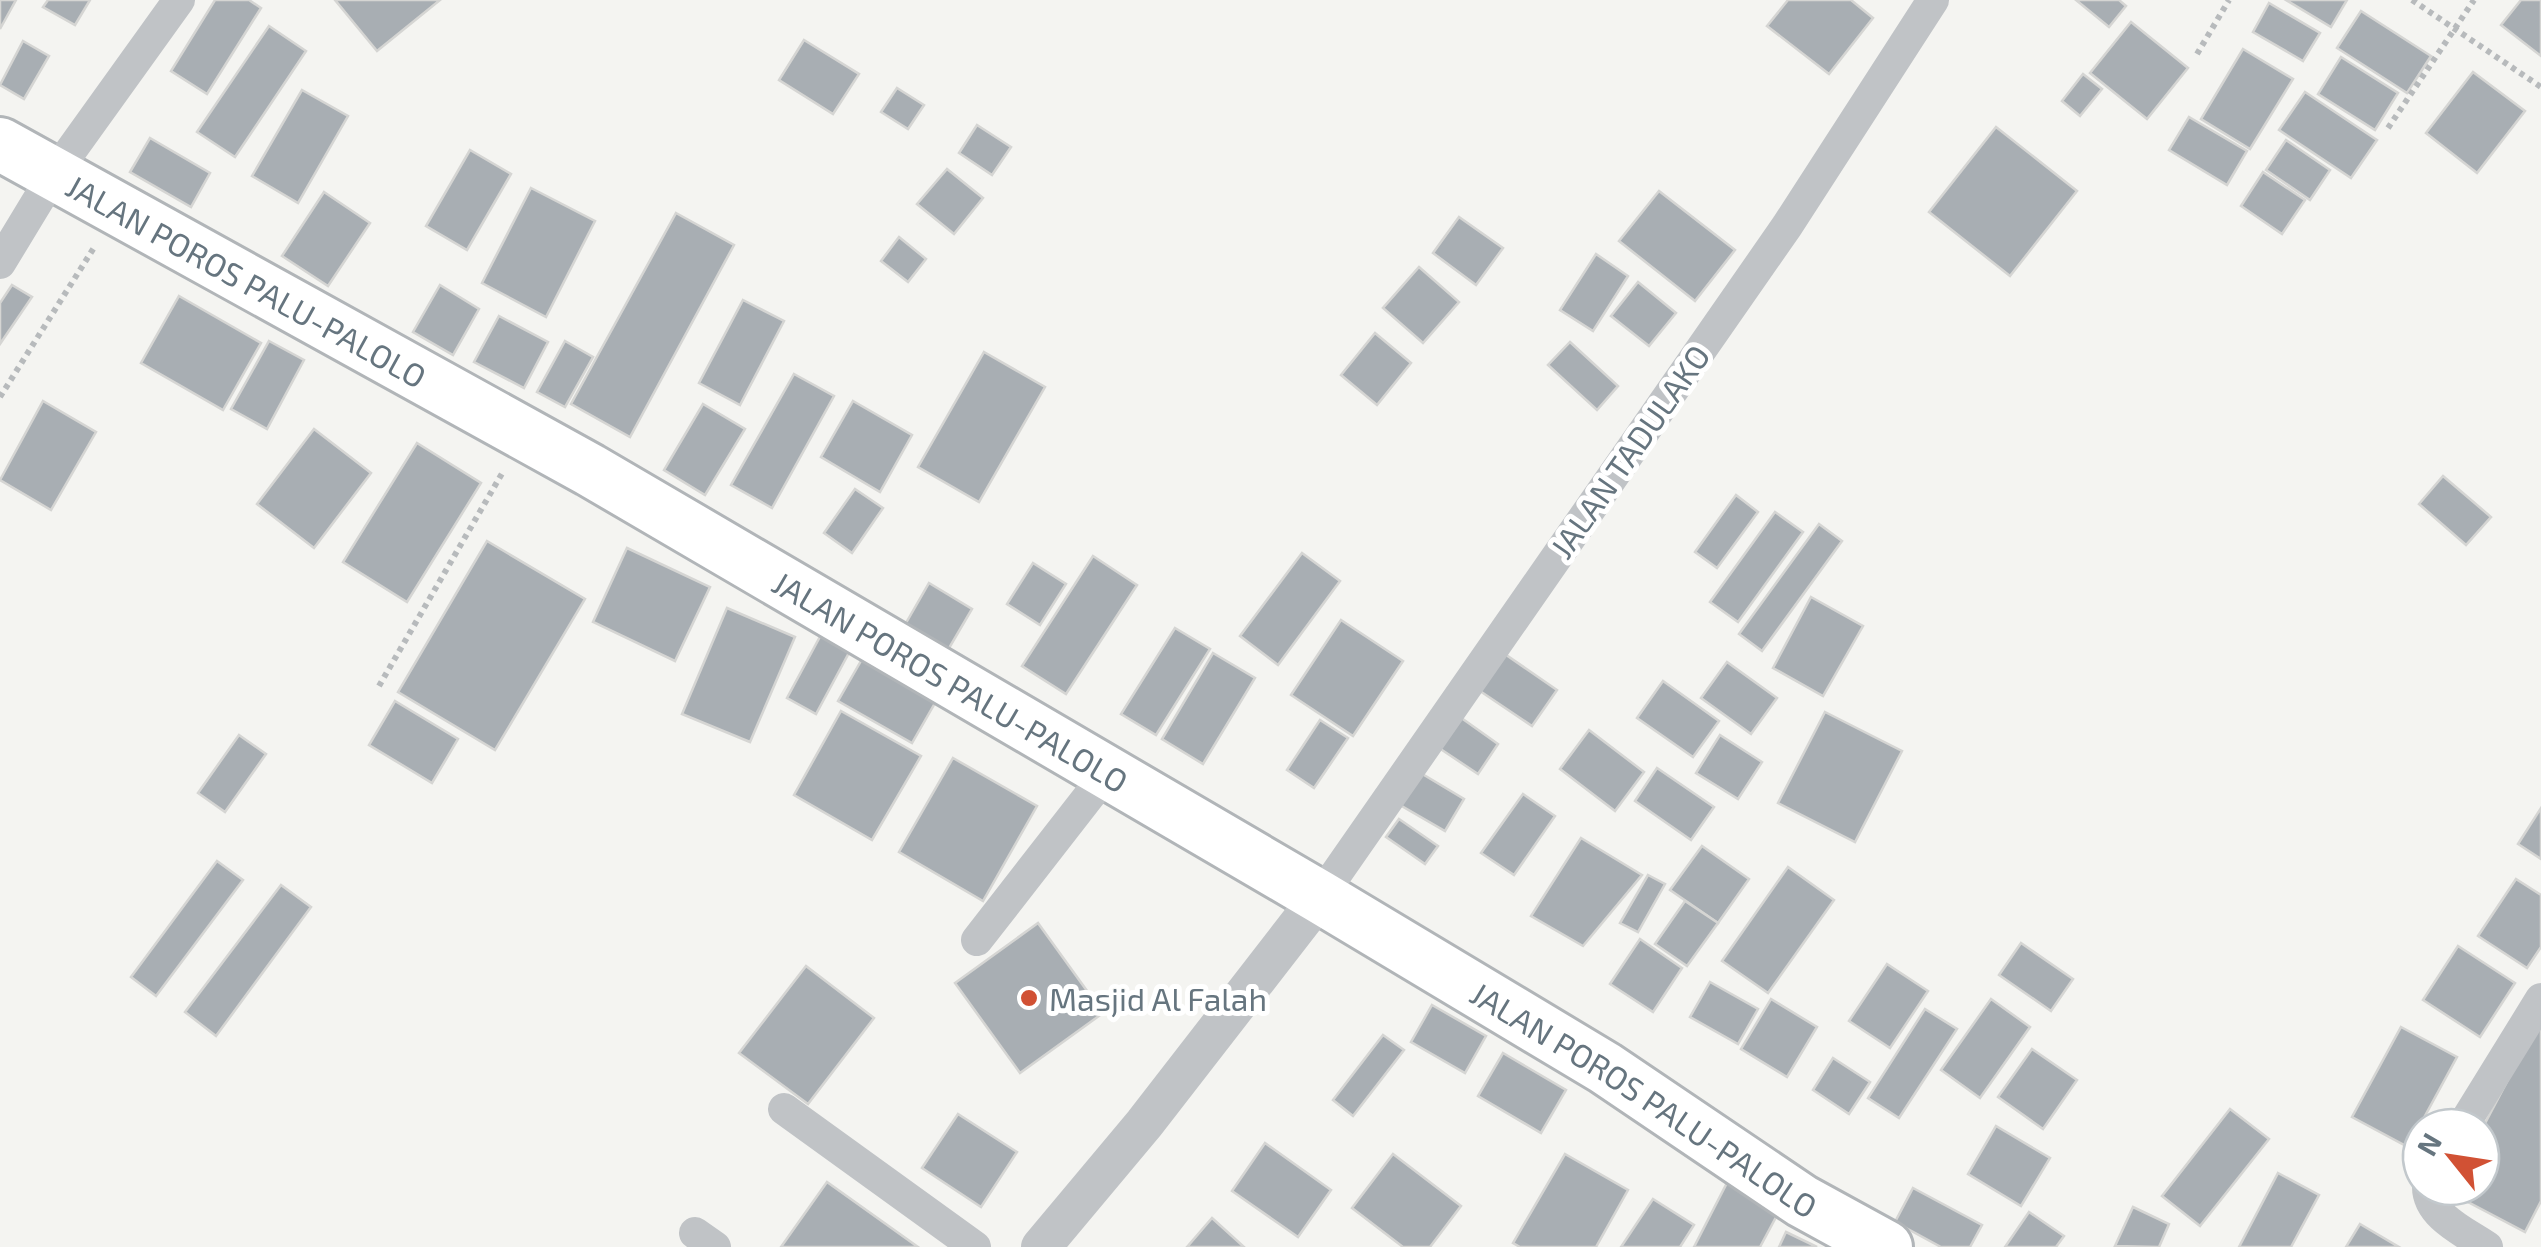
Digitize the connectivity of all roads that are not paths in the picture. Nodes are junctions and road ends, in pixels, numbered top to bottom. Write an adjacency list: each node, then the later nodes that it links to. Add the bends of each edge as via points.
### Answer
1 (179, 0): 4 (street)
2 (1933, 0): 7 (street, JALAN TADULAKO, via 1787,226)
3 (0, 144): 4 (main road, JALAN POROS PALU-PALOLO)
4 (54, 174): 5 (street); 6 (main road, JALAN POROS PALU-PALOLO, via 525,434)
5 (0, 264)
6 (1107, 772): 7 (main road, JALAN POROS PALU-PALOLO); 8 (street)
7 (1320, 897): 14 (street); 15 (main road, JALAN POROS PALU-PALOLO, via 1605,1068 1802,1201)
8 (977, 940)
9 (2541, 999): 10 (street)
10 (2474, 1107)
11 (784, 1109): 13 (street)
12 (2434, 1207): 16 (street)
13 (974, 1247)
14 (1040, 1247)
15 (1886, 1247)
16 (2486, 1247)

